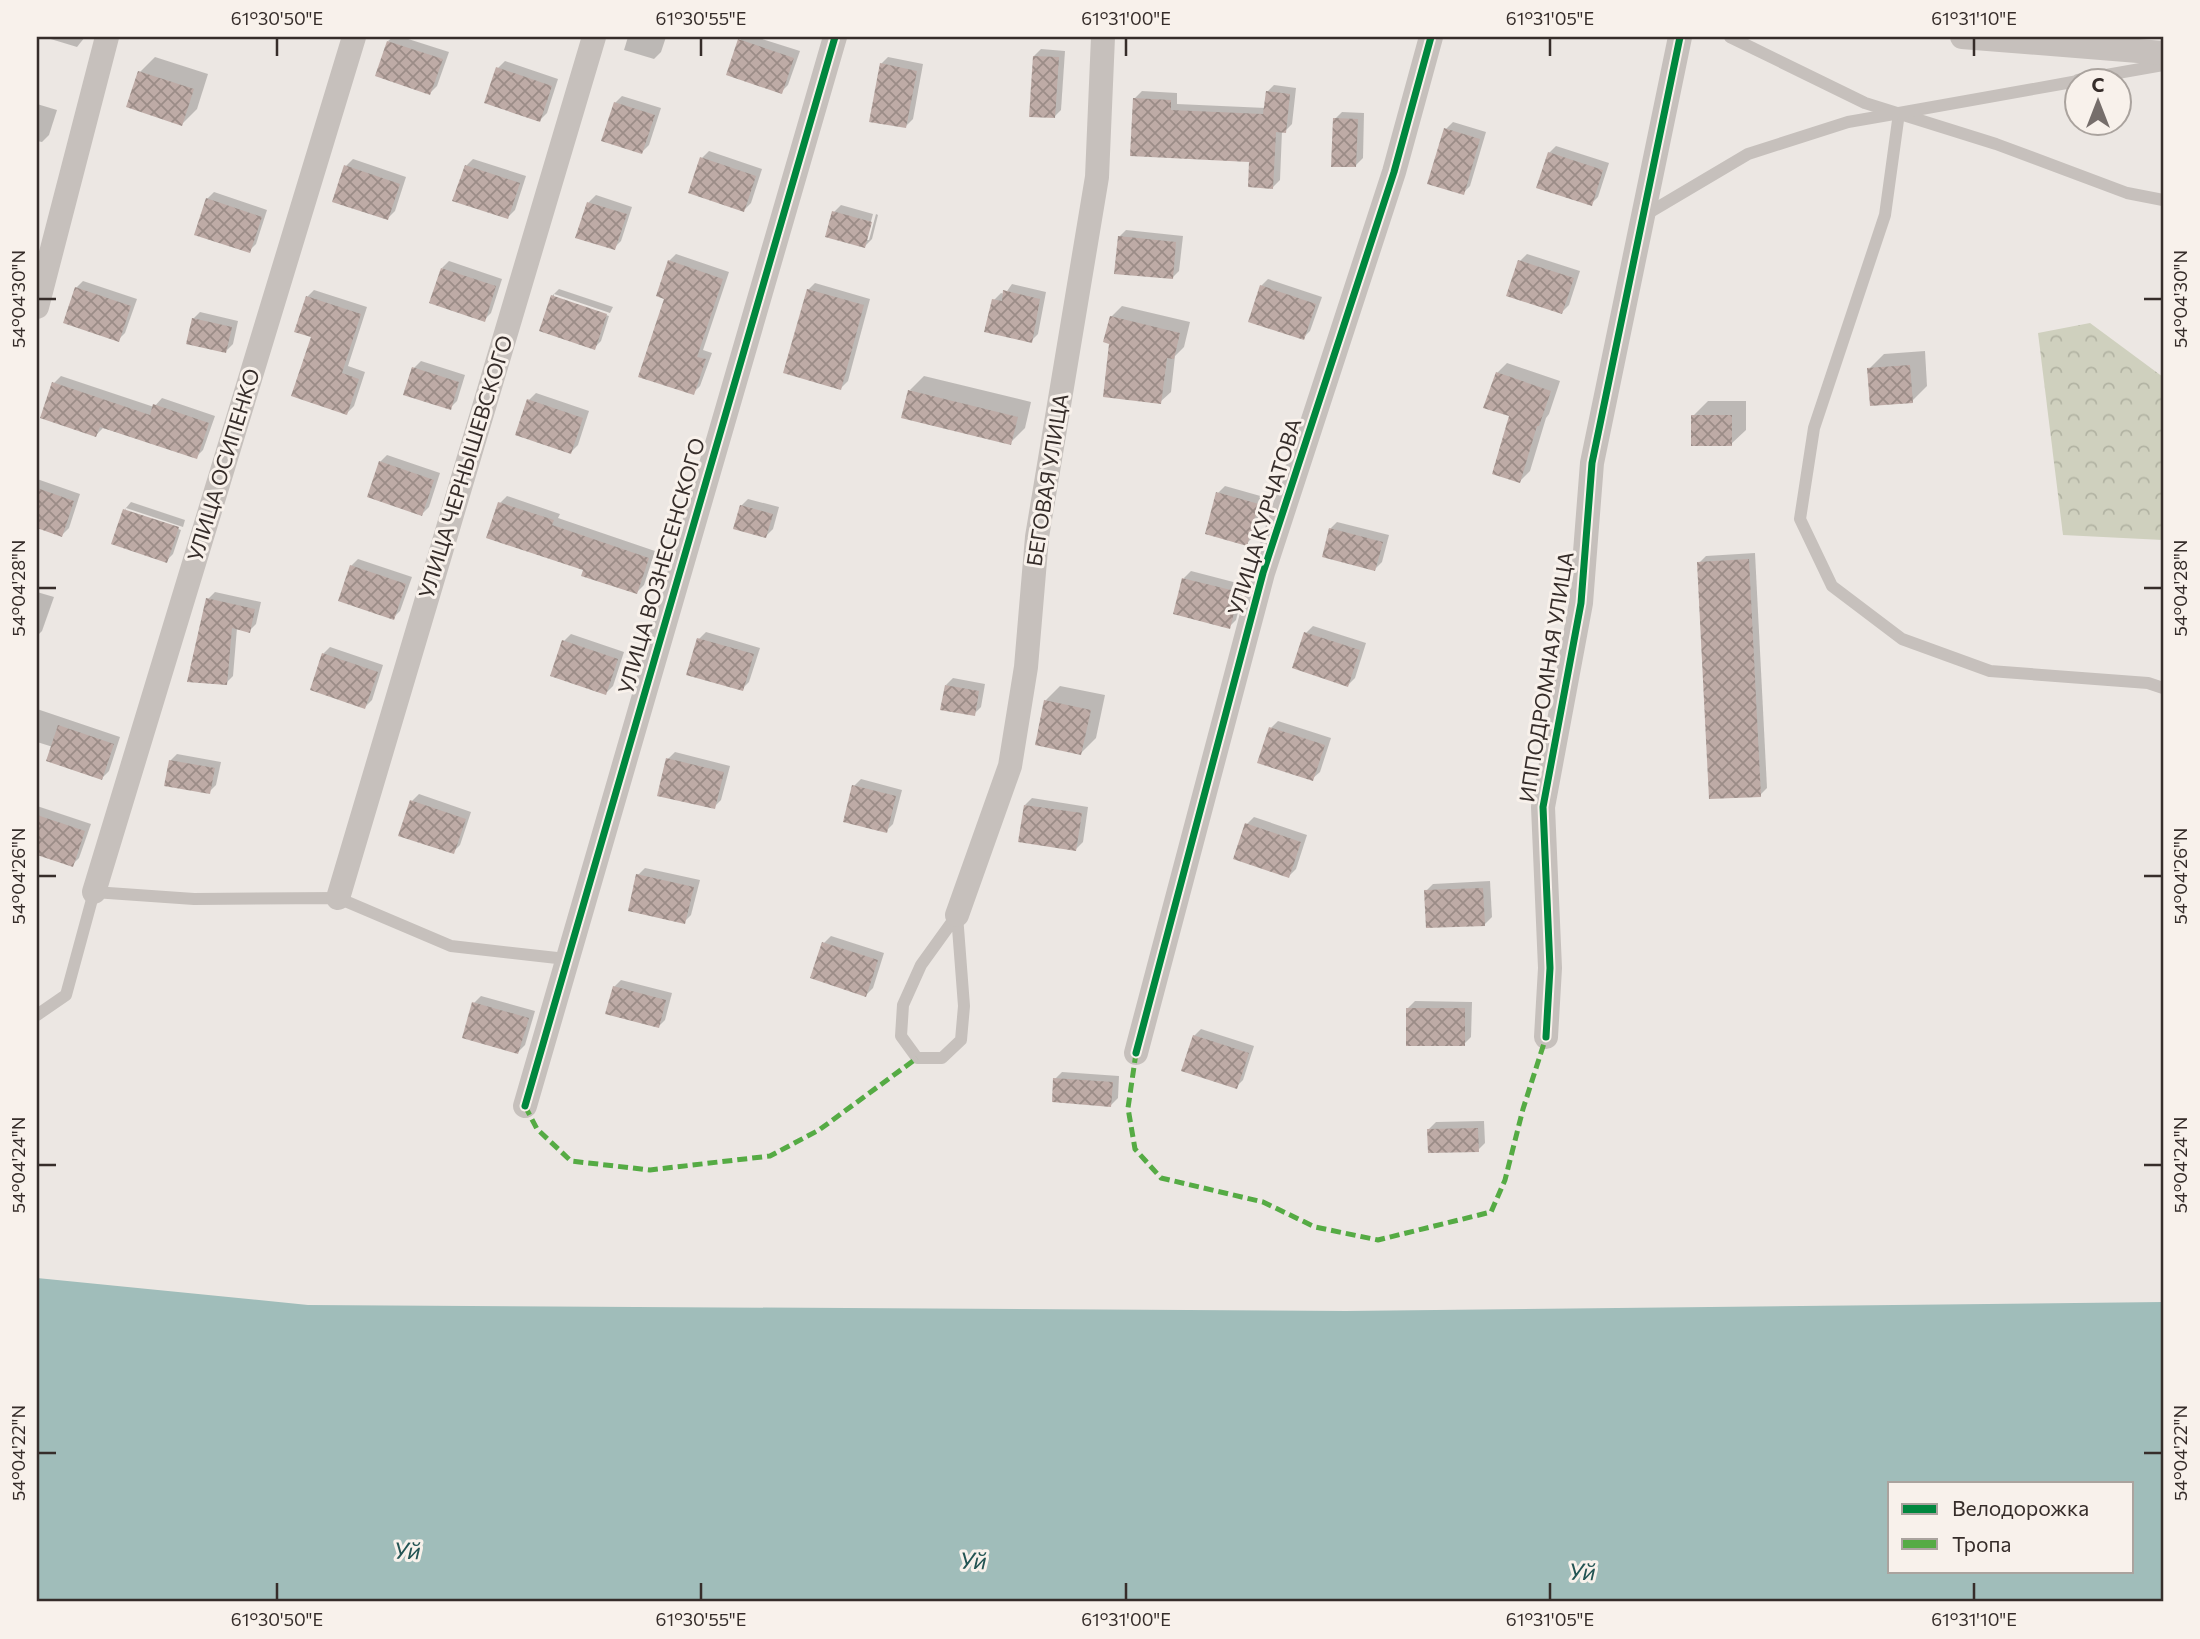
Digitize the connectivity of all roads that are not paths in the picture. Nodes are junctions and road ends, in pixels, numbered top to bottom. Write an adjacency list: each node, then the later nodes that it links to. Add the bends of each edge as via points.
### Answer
1 (107, 37): 17 (street)
2 (354, 37): 19 (street, УЛИЦА ОСИПЕНКО)
3 (594, 37): 20 (street, УЛИЦА ЧЕРНЫШЕВСКОГО)
4 (835, 37): 22 (street, УЛИЦА ВОЗНЕСЕНСКОГО)
5 (1103, 37): 21 (street, БЕГОВАЯ УЛИЦА, via 1097,177 1037,537 1026,667 1010,766)
6 (1431, 37): 25 (street, УЛИЦА КУРЧАТОВА, via 1394,172 1263,573)
7 (1680, 37): 16 (street, ИППОДРОМНАЯ УЛИЦА)
8 (1730, 37): 14 (lane, via 1865,103)
9 (1962, 37): 10 (street)
10 (2163, 53)
11 (2163, 65): 12 (lane)
12 (2134, 70)
13 (2064, 84): 14 (lane)
14 (1899, 113): 15 (lane, via 2127,193); 16 (lane, via 1848,122 1748,154); 18 (lane, via 1885,215 1814,428 1800,519 1832,586 1902,639 1990,671 2148,682)
15 (2163, 200)
16 (1644, 216): 24 (street, ИППОДРОМНАЯ УЛИЦА, via 1592,463 1581,603 1543,807 1550,968)
17 (37, 307)
18 (2163, 688)
19 (94, 892): 20 (lane, via 194,899); 23 (lane, via 66,995)
20 (338, 898): 22 (lane, via 451,946)
21 (957, 915): 21 (lane, via 964,1006 961,1040 942,1058 917,1058 901,1036 903,1005 921,965)
22 (566, 959): 26 (street, УЛИЦА ВОЗНЕСЕНСКОГО)
23 (37, 1015)
24 (1546, 1037)
25 (1136, 1053)
26 (525, 1106)

